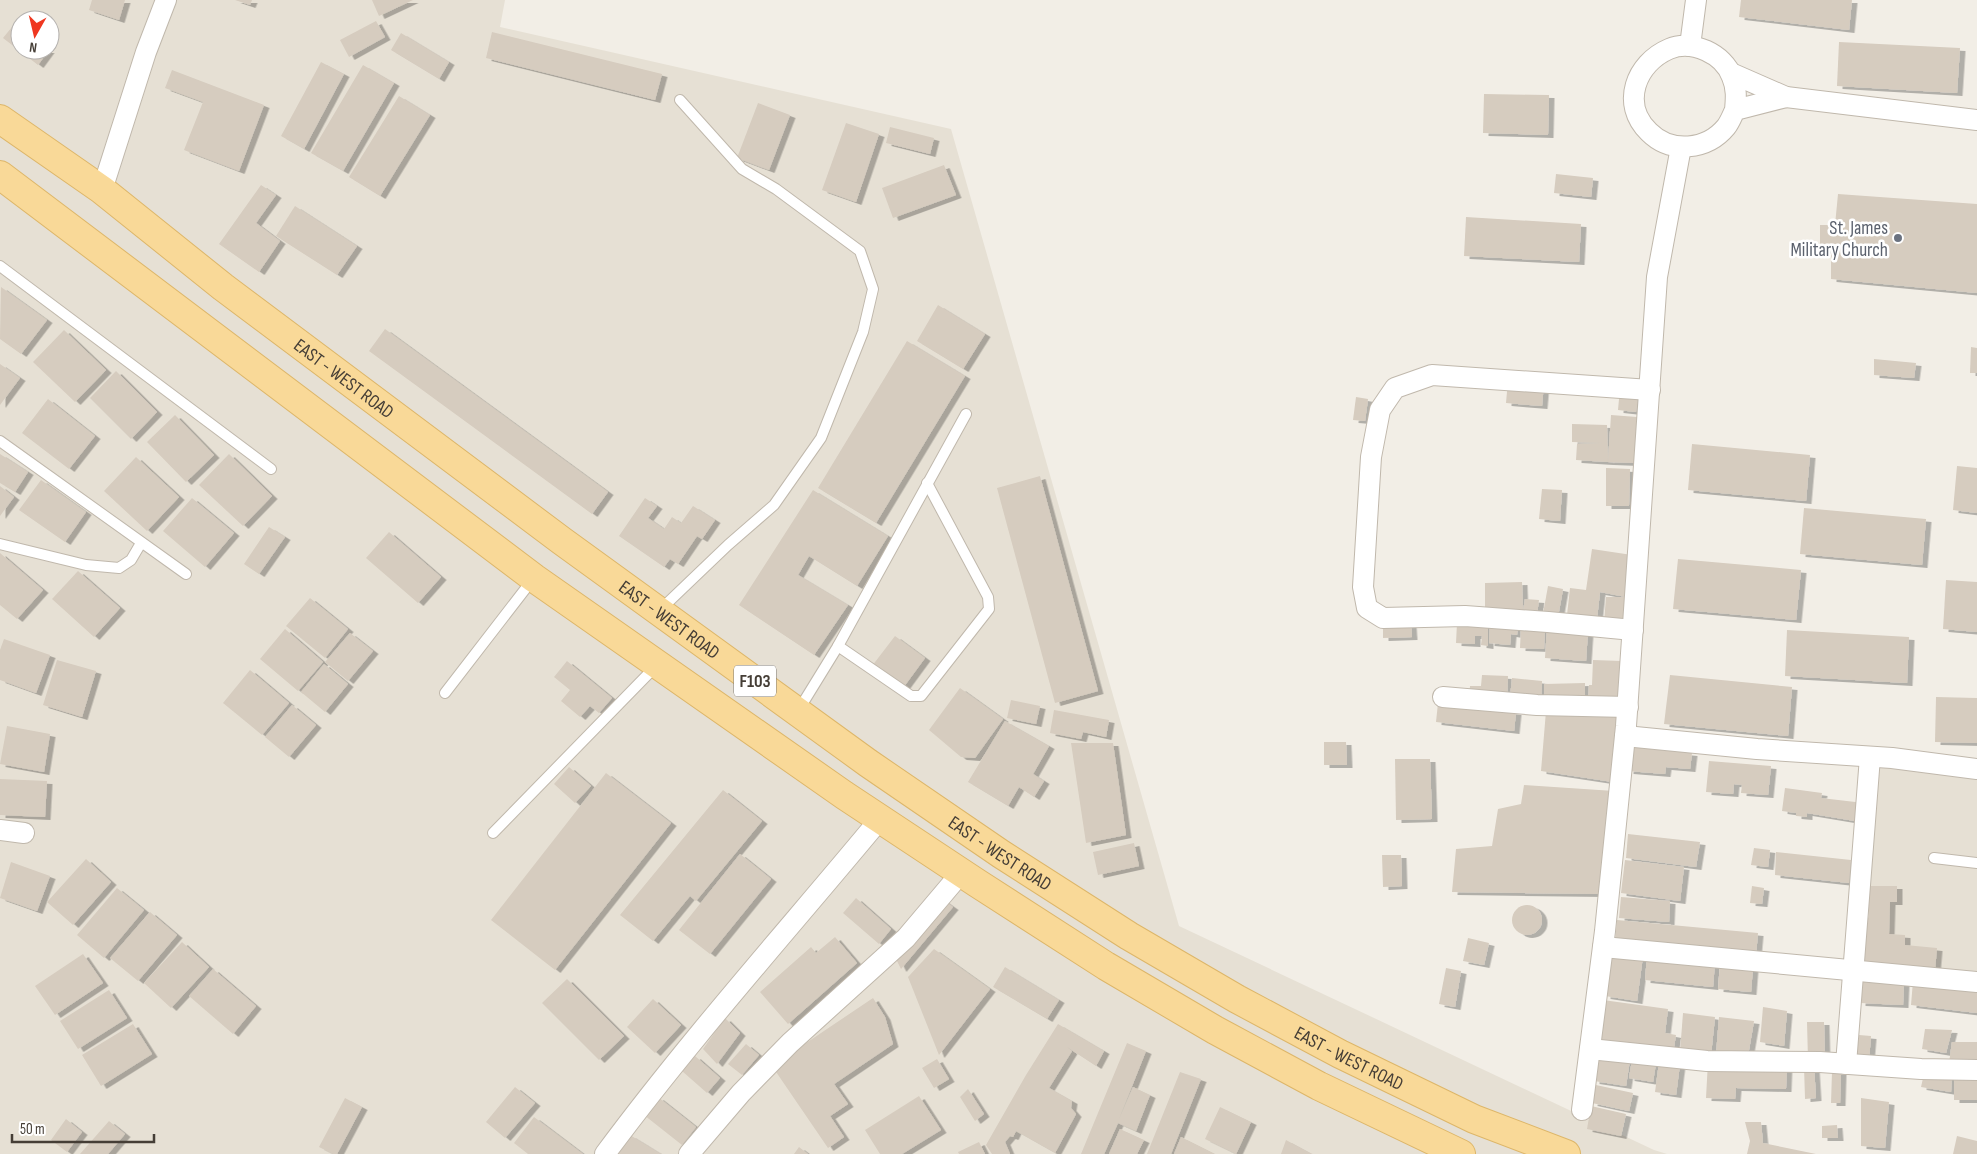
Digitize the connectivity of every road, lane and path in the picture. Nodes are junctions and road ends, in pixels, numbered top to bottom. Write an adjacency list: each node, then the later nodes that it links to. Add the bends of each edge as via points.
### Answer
1 (166, 0): 12 (street)
2 (1696, 0): 3 (street)
3 (1690, 46): 4 (street, via 1707,50 1722,61); 10 (street, via 1672,47 1656,54 1636,83 1634,100 1639,118 1649,132 1663,142)
4 (1730, 73): 5 (street); 7 (street, via 1736,92)
5 (1786, 97): 7 (street); 9 (street)
6 (680, 100): 23 (lane, via 742,169 776,189 860,251 872,290 863,332 821,438 774,505)
7 (1735, 110): 10 (street, via 1727,126 1714,138 1698,146)
8 (0, 119): 12 (main road, EAST - WEST ROAD / F103)
9 (1977, 120)
10 (1681, 147): 14 (street, via 1657,277)
11 (0, 175): 22 (main road, EAST - WEST ROAD / F103)
12 (102, 190): 23 (main road, EAST - WEST ROAD / F103, via 223,287)
13 (0, 266): 17 (lane)
14 (1650, 390): 24 (street); 24 (street, via 1432,375 1396,388 1380,410 1371,457 1363,587 1367,608 1382,618 1465,616)
15 (966, 414): 18 (lane)
16 (0, 441): 19 (lane)
17 (271, 469)
18 (927, 483): 25 (lane); 25 (lane, via 988,597 989,609 921,696 911,696)
19 (141, 543): 20 (lane, via 131,560 119,568 86,565); 21 (lane)
20 (0, 544)
21 (186, 574)
22 (534, 578): 26 (main road, EAST - WEST ROAD / F103); 27 (lane)
23 (659, 611): 30 (main road, EAST - WEST ROAD / F103)
24 (1633, 630): 29 (street)
25 (838, 646): 30 (lane)
26 (658, 664): 34 (main road, EAST - WEST ROAD / F103); 37 (lane)
27 (445, 693)
28 (1443, 697): 29 (street, via 1537,705)
29 (1628, 706): 31 (street)
30 (798, 712): 51 (main road, EAST - WEST ROAD / F103, via 1001,854 1129,936 1237,999 1340,1054 1474,1119)
31 (1625, 736): 32 (street); 41 (street)
32 (1870, 757): 33 (street); 42 (street)
33 (1977, 769)
34 (880, 819): 40 (main road, EAST - WEST ROAD / F103); 48 (street, via 704,1027)
35 (0, 830): 36 (street)
36 (24, 833)
37 (493, 833)
38 (1934, 858): 39 (lane)
39 (1977, 863)
40 (961, 873): 49 (street, via 906,938 790,1043 741,1093); 50 (main road, EAST - WEST ROAD / F103, via 1106,966 1215,1030 1319,1086)
41 (1603, 947): 42 (street); 44 (street)
42 (1853, 969): 43 (street); 45 (street)
43 (1977, 982)
44 (1590, 1048): 45 (street, via 1707,1060); 47 (street)
45 (1846, 1064): 46 (street)
46 (1977, 1070)
47 (1582, 1110)
48 (605, 1154)
49 (690, 1154)
50 (1461, 1154)
51 (1566, 1154)

